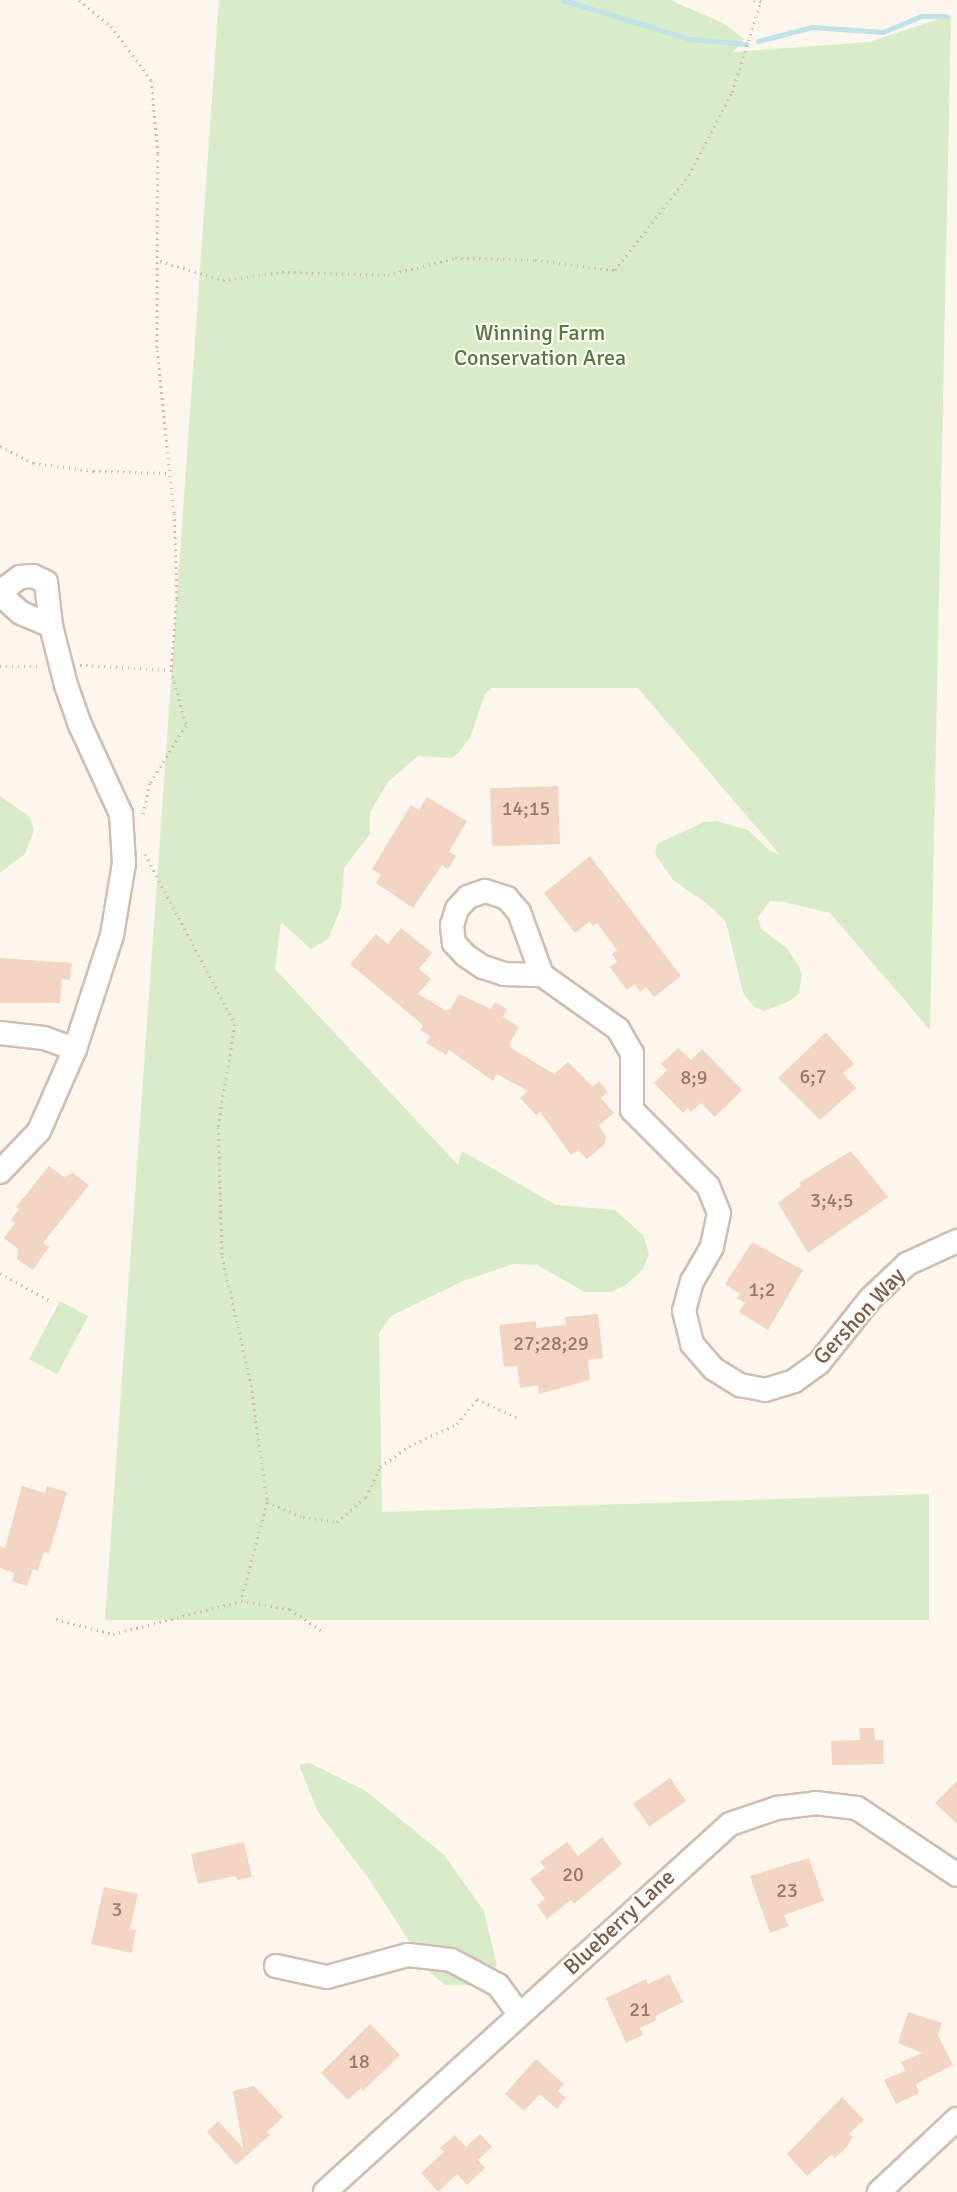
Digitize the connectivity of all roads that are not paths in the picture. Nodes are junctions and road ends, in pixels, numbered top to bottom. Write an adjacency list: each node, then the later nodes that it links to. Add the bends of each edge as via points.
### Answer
1 (1, 596): 2 (street, via 21,613); 2 (street, via 20,577 33,576 46,582)
2 (51, 626): 5 (street, via 80,725 122,814 124,863 112,935)
3 (542, 975): 7 (street, Gershon Way, via 618,1029 632,1053 632,1110 708,1186 718,1213 712,1247 692,1281 684,1311 692,1344 714,1369 740,1384 765,1390 794,1381 819,1363 870,1299 907,1264)
4 (0, 1033): 5 (street, via 44,1038)
5 (75, 1049): 6 (street, via 39,1131)
6 (0, 1172)
7 (957, 1241)
8 (957, 1875): 10 (street, Blueberry Lane, via 857,1808 815,1803 777,1808 730,1824)
9 (276, 1966): 10 (street, via 327,1977 408,1955 451,1960 498,1985)
10 (519, 2014): 12 (street, Blueberry Lane)
11 (957, 2119): 13 (street)
12 (325, 2192)
13 (879, 2192)

